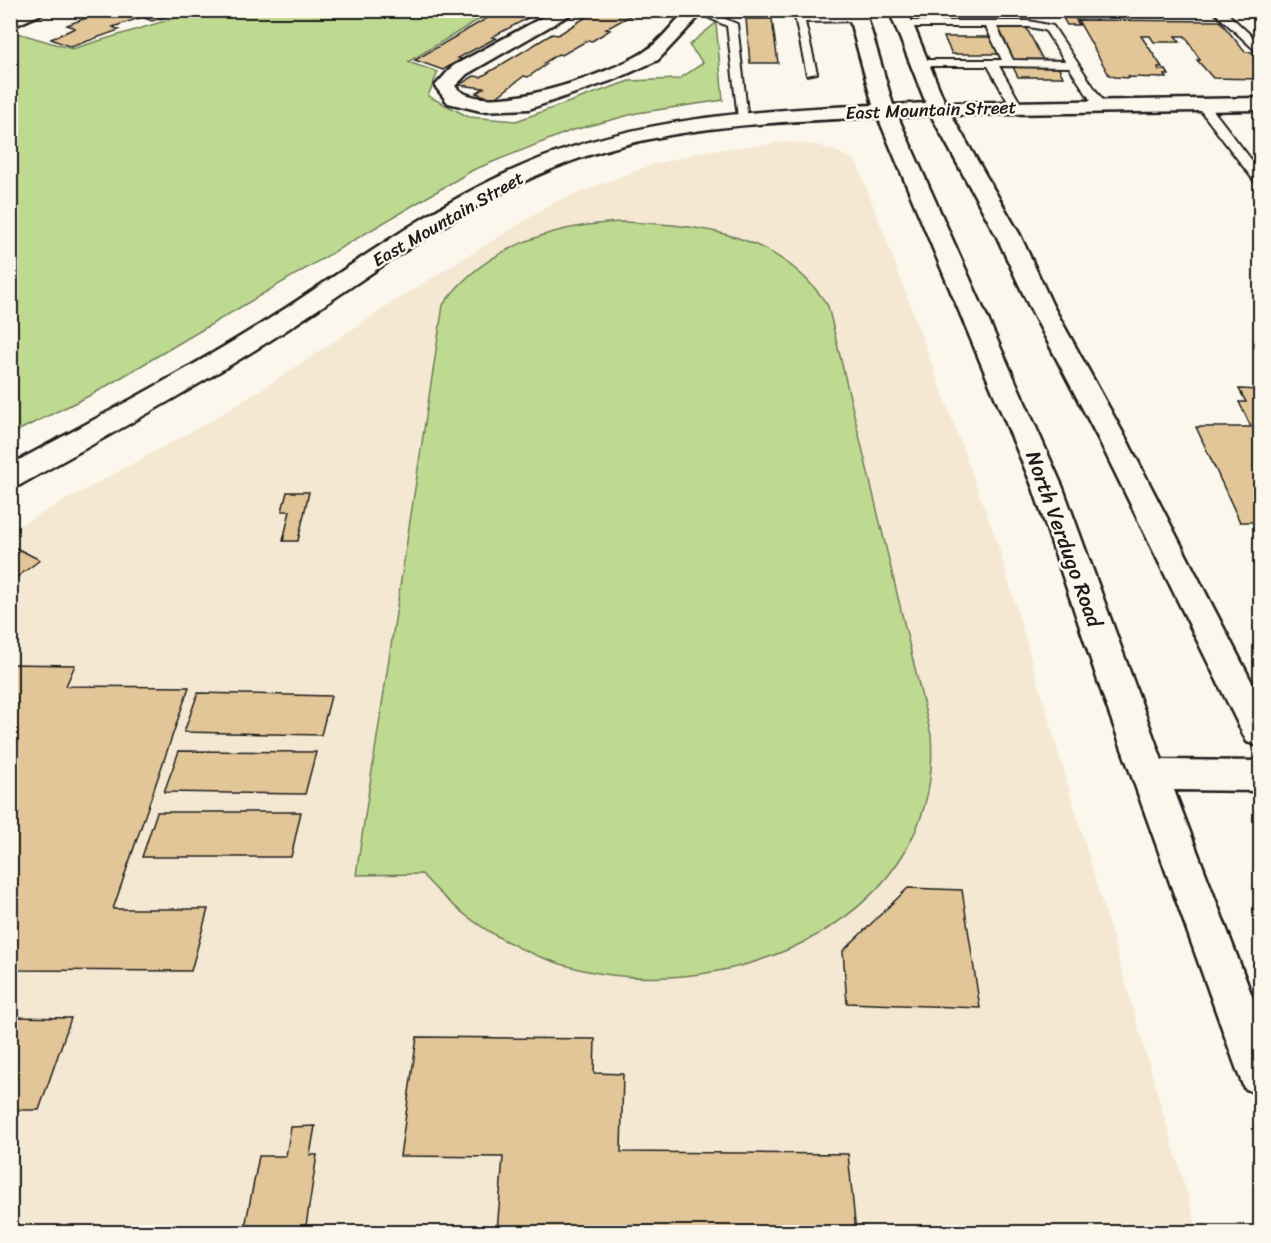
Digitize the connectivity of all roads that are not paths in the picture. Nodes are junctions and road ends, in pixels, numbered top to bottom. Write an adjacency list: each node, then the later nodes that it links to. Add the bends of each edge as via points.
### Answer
1 (42, 10): 7 (main road)
2 (570, 10): 4 (main road, via 460,70 445,86 455,99 481,105 529,103 651,56)
3 (1217, 10): 9 (lane)
4 (697, 11): 21 (lane, via 732,24)
5 (857, 14): 14 (lane, via 798,19); 20 (main road, North Verdugo Road)
6 (900, 17): 8 (lane); 10 (main road)
7 (10, 22)
8 (990, 24): 11 (lane); 13 (lane, via 1049,28)
9 (1260, 49)
10 (918, 63): 12 (lane); 19 (main road)
11 (1009, 63): 12 (lane); 13 (lane)
12 (992, 64): 18 (lane)
13 (1074, 64): 15 (lane)
14 (811, 73)
15 (1100, 104): 16 (main road, East Mountain Street); 18 (main road, East Mountain Street)
16 (1202, 104): 17 (main road, East Mountain Street); 22 (lane)
17 (1260, 104)
18 (1016, 106): 19 (main road, East Mountain Street)
19 (938, 109): 20 (main road, East Mountain Street); 24 (main road, via 1008,235)
20 (885, 111): 21 (main road, East Mountain Street); 25 (main road, North Verdugo Road, via 1048,488)
21 (744, 118): 23 (main road, East Mountain Street, via 620,138 514,177 273,328)
22 (1260, 179)
23 (10, 478)
24 (1260, 732)
25 (1149, 775): 26 (main road); 27 (main road, North Verdugo Road)
26 (1260, 776)
27 (1260, 1073)

